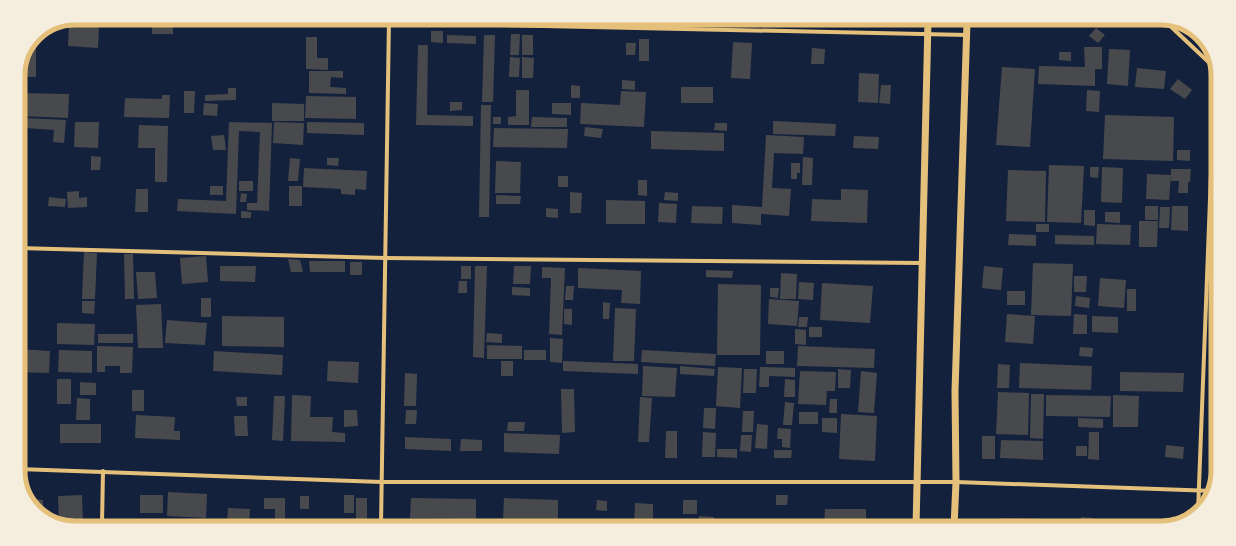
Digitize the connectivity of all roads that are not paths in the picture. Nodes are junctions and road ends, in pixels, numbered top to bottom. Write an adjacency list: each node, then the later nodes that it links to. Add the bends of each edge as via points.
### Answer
1 (389, 25): 11 (street)
2 (582, 25): 6 (street)
3 (928, 25): 6 (street)
4 (967, 25): 7 (street)
5 (1170, 26): 8 (street)
6 (928, 34): 7 (street); 12 (street)
7 (967, 35): 17 (street, via 956,391)
8 (1210, 64)
9 (1211, 187): 18 (street)
10 (25, 248): 11 (street)
11 (385, 258): 12 (street); 15 (street)
12 (922, 263): 16 (street)
13 (25, 469): 14 (street)
14 (103, 471): 15 (street); 21 (street)
15 (382, 482): 16 (street); 22 (street)
16 (916, 482): 17 (street); 23 (street)
17 (956, 482): 18 (street); 24 (street)
18 (1198, 491): 19 (street); 20 (street)
19 (1206, 491)
20 (1198, 504)
21 (102, 521)
22 (381, 521)
23 (916, 521)
24 (954, 521)

